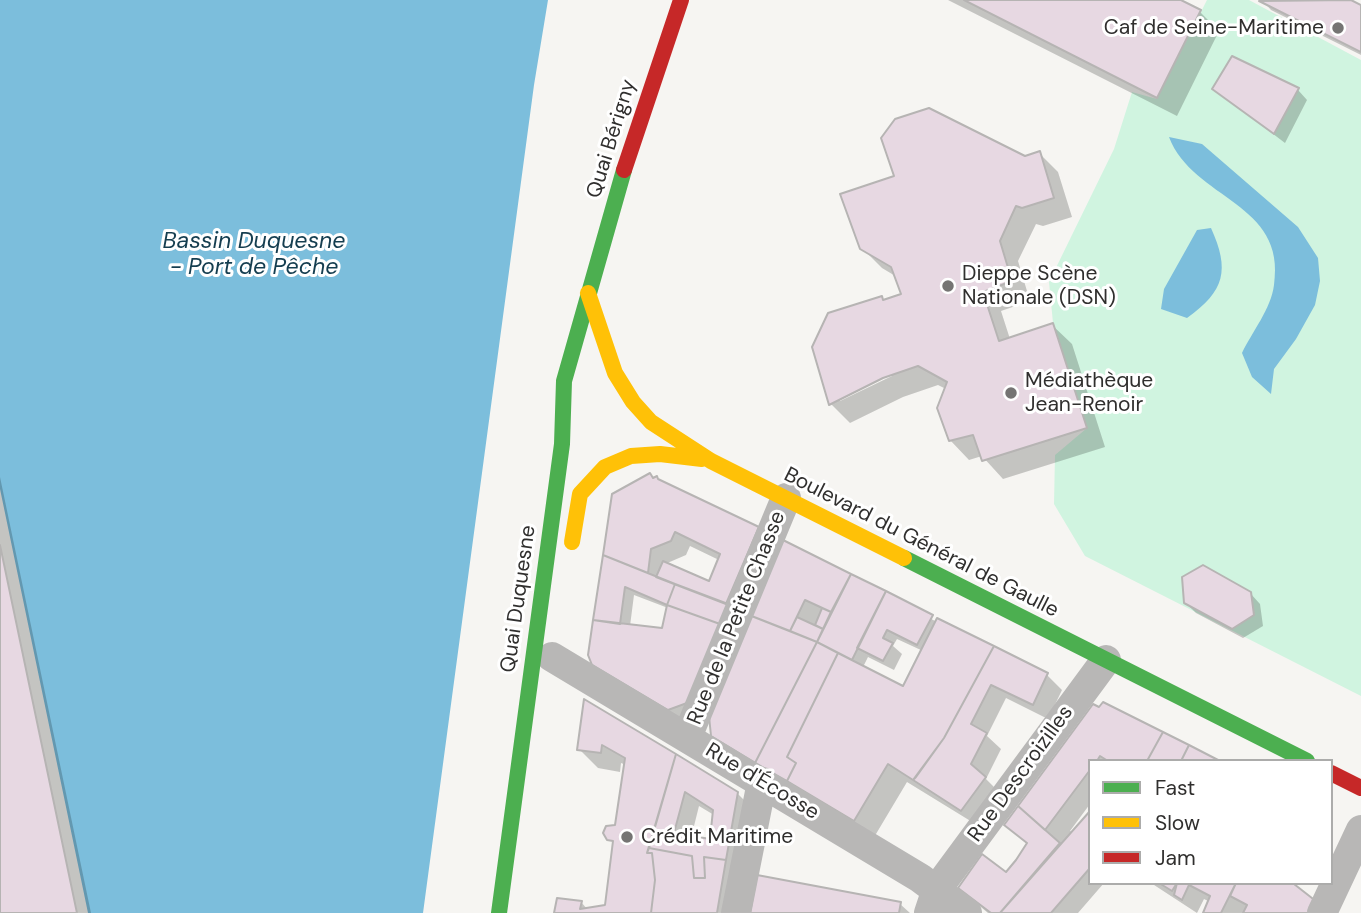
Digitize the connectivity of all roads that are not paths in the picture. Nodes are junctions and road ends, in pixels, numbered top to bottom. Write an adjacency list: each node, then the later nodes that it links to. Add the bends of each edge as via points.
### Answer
1 (681, 0): 2 (main road, Quai Bérigny)
2 (588, 293): 3 (main road, Boulevard du Général de Gaulle, via 607,357 635,404 669,434); 15 (main road, Quai Duquesne, via 564,381 562,444)
3 (711, 461): 4 (main road, Boulevard du Général de Gaulle); 5 (main road, Quai Duquesne, via 660,454 631,456 605,467 580,494)
4 (786, 498): 7 (main road, Boulevard du Général de Gaulle); 8 (street, Rue de la Petite Chasse)
5 (568, 562)
6 (552, 657): 8 (street, Rue d'Écosse)
7 (1106, 660): 9 (main road, Boulevard du Général de Gaulle); 14 (street, Rue Descroizilles)
8 (687, 737): 11 (street, Rue d'Écosse)
9 (1303, 759)
10 (1333, 774): 12 (main road)
11 (762, 782): 14 (street, Rue d'Écosse); 16 (street)
12 (1361, 788)
13 (1361, 830): 18 (street)
14 (933, 901): 17 (street, Rue d'Écosse)
15 (499, 913)
16 (736, 913)
17 (967, 913)
18 (1322, 913)

